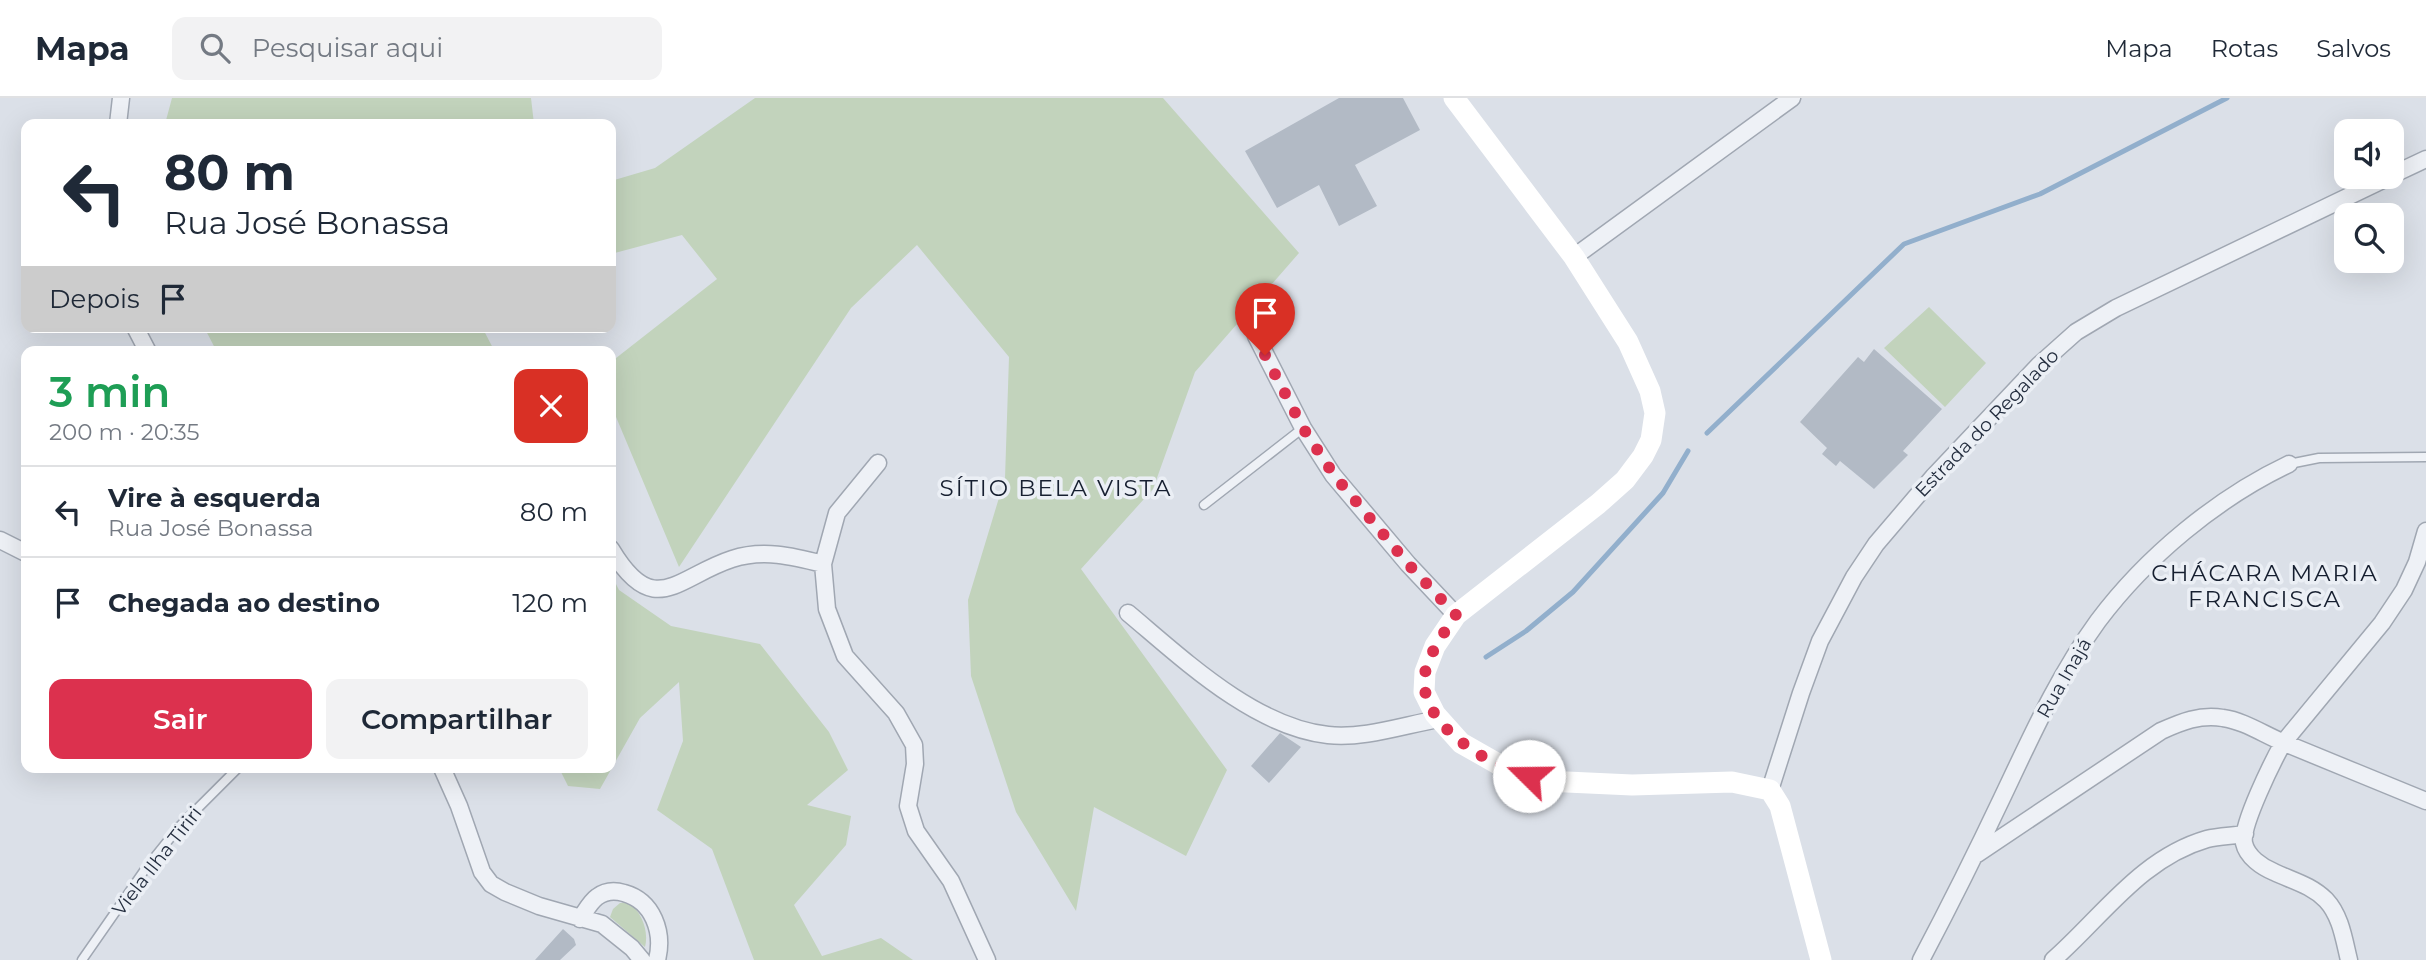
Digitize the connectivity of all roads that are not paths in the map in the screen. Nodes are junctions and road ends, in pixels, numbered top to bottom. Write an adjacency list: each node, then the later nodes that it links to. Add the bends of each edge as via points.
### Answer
1 (121, 98): 4 (street)
2 (1454, 98): 8 (main road)
3 (1792, 98): 8 (street)
4 (119, 119)
5 (2426, 159): 6 (street, Estrada do Regalado)
6 (2404, 169)
7 (2363, 189): 26 (street, Estrada do Regalado, via 2116,308 2076,332 2039,365 1934,476 1854,577 1821,641)
8 (1574, 257): 21 (main road, via 1628,342 1650,391 1655,413 1651,440 1616,488)
9 (1256, 336): 10 (street)
10 (1303, 428): 14 (lane); 21 (street, via 1334,475)
11 (2426, 457): 13 (lane, via 2319,458)
12 (878, 463): 19 (street, via 837,513)
13 (2289, 464): 29 (street, Rua Inajá, via 2232,496 2194,525 2144,570 2099,620 2049,699)
14 (1204, 505)
15 (2426, 531): 23 (street, via 2404,590 2382,623)
16 (0, 540): 17 (street)
17 (21, 550)
18 (616, 557): 19 (street, via 625,571 651,589 670,588 733,558 761,553)
19 (823, 564): 34 (street, via 827,609 845,656 896,713 914,745 908,806 916,831 951,881)
20 (1128, 613): 22 (street, via 1191,666 1248,705 1303,730 1353,735)
21 (1456, 615): 22 (main road, via 1435,646 1426,672 1424,692)
22 (1440, 719): 26 (main road, via 1461,743 1480,755 1512,772 1545,781 1632,785 1732,782)
23 (2283, 743): 27 (street); 28 (street); 29 (street, via 2225,718 2183,721 2161,731)
24 (233, 773): 31 (lane, Viela Ilha Tiriri, via 179,827)
25 (444, 773): 30 (street, via 482,872 491,884)
26 (1770, 790): 35 (main road, via 1780,806)
27 (2426, 801)
28 (2245, 834): 37 (street, via 2208,839 2142,874); 38 (street, via 2247,850 2260,865 2315,890 2327,901 2340,925)
29 (1975, 855): 36 (street, Rua Inajá)
30 (580, 919): 32 (street, via 602,924); 33 (street, via 605,892 631,895 653,915 660,940)
31 (82, 960)
32 (642, 960)
33 (657, 960)
34 (987, 960)
35 (1821, 960)
36 (1921, 960)
37 (2053, 960)
38 (2349, 960)

